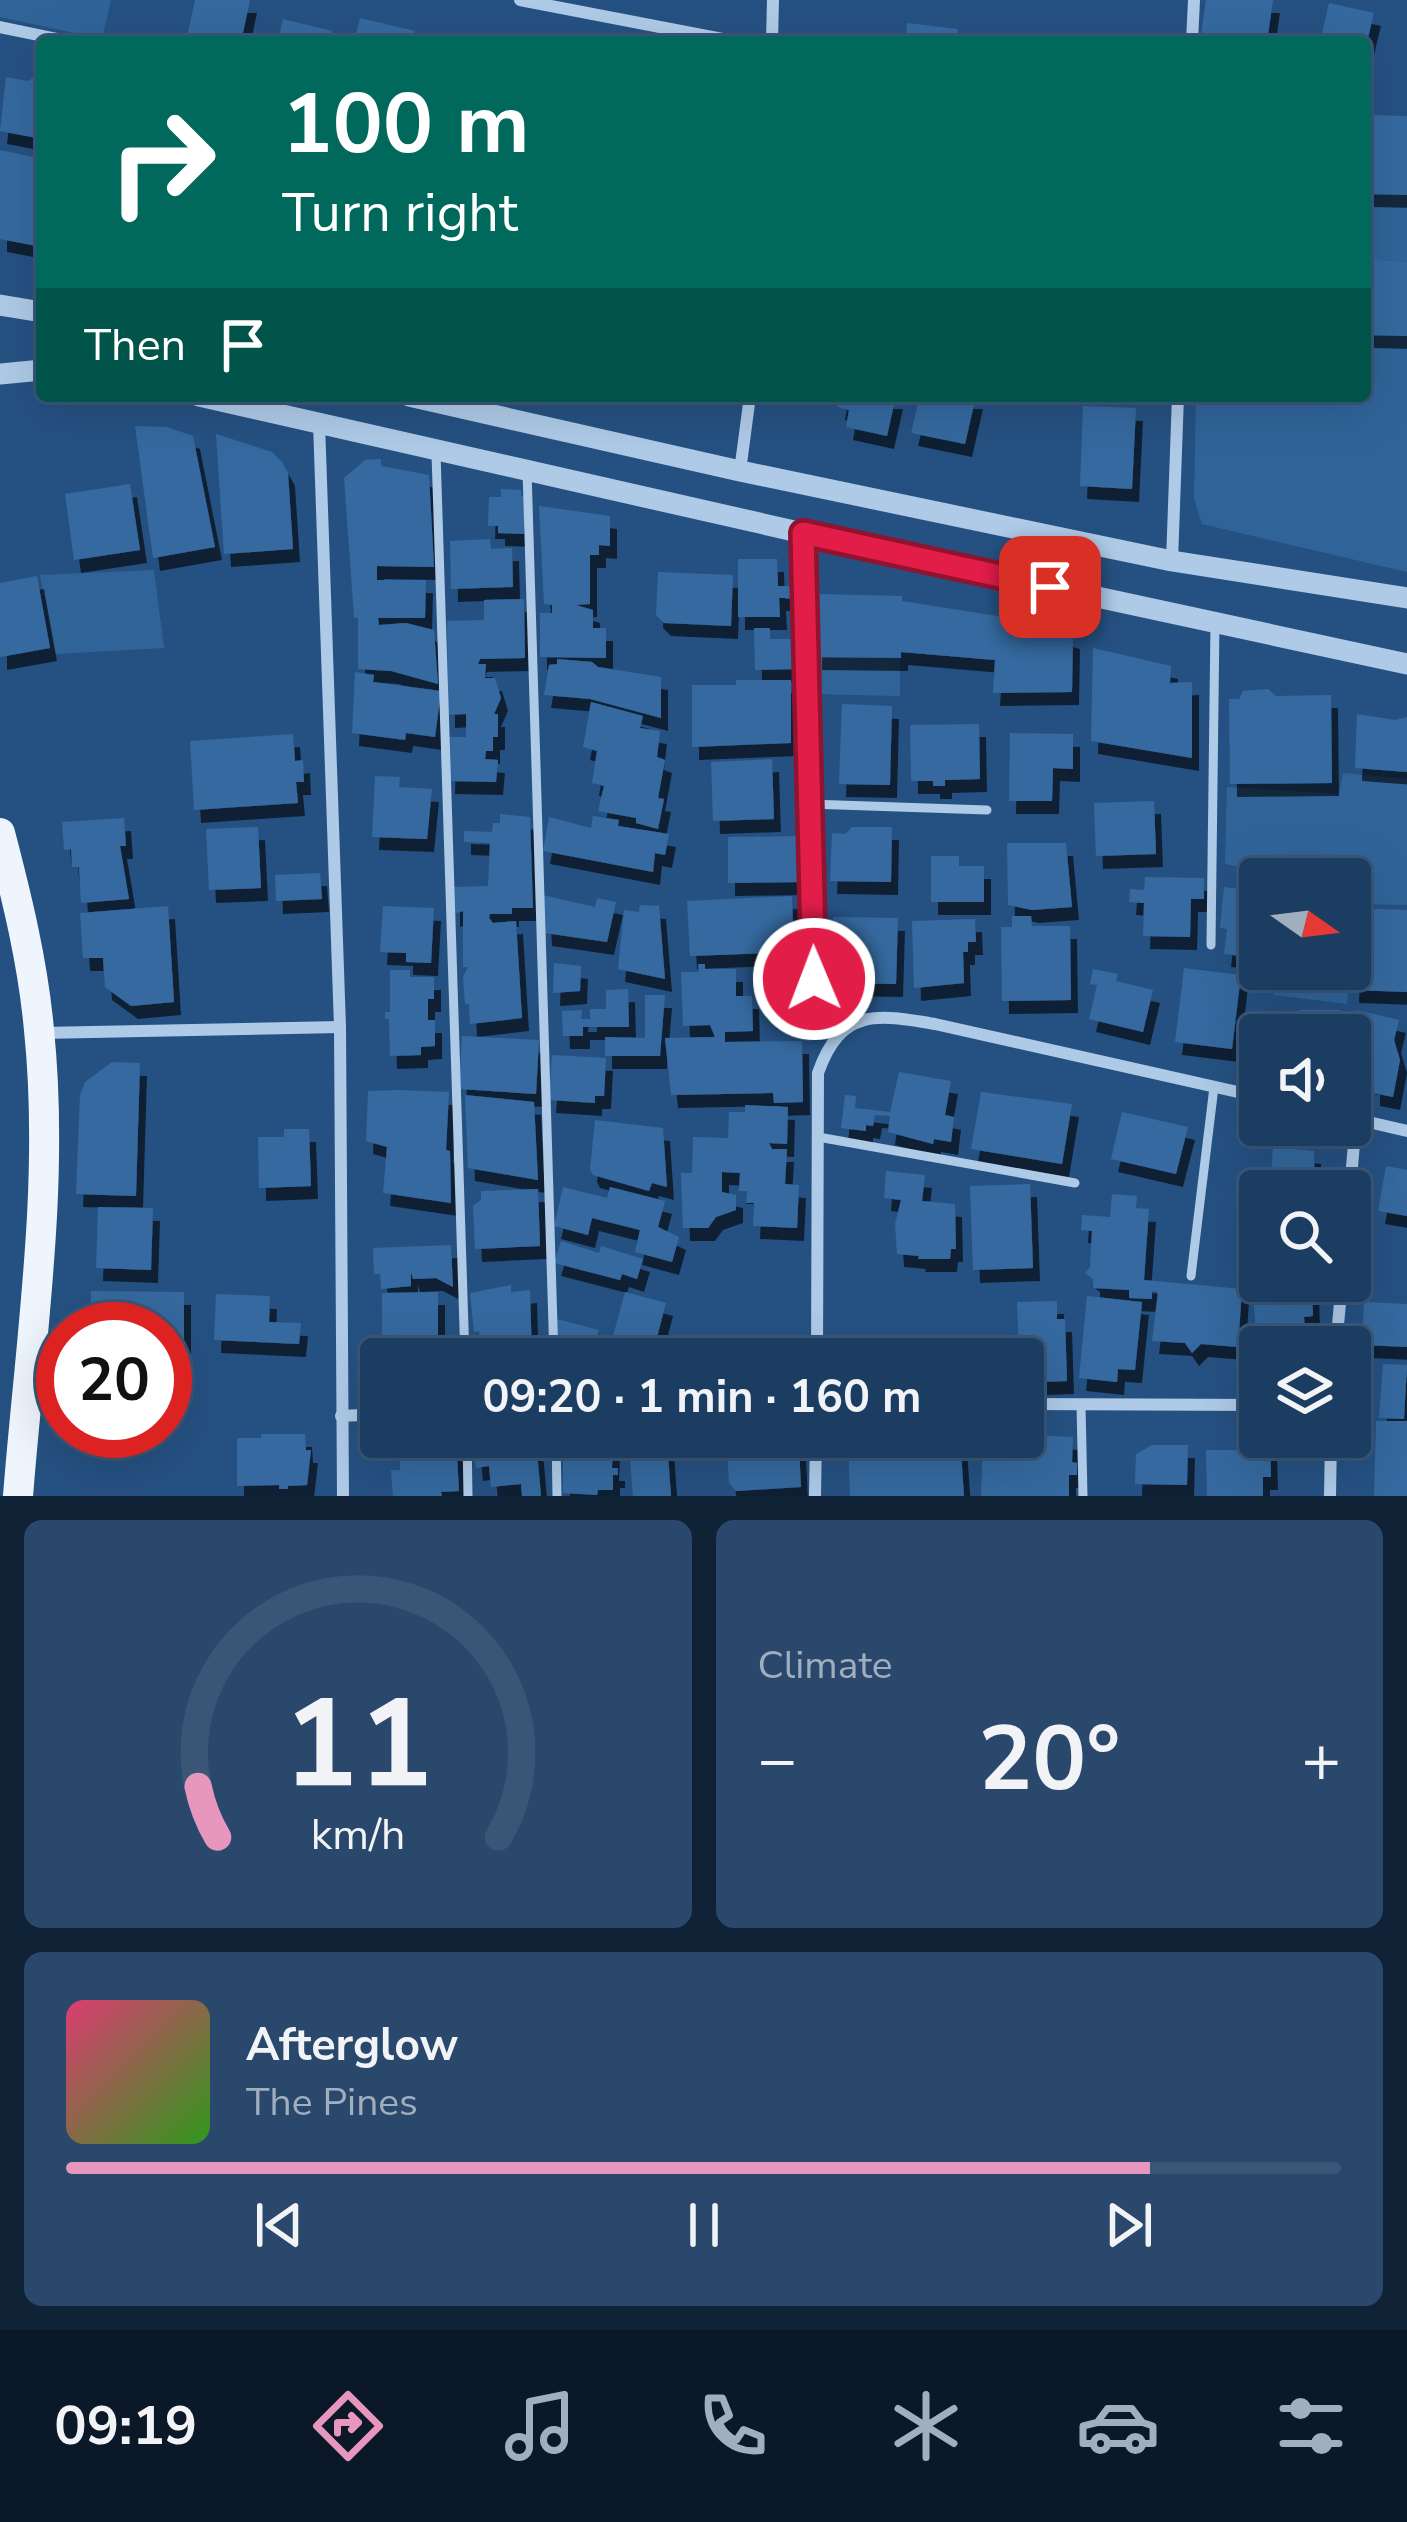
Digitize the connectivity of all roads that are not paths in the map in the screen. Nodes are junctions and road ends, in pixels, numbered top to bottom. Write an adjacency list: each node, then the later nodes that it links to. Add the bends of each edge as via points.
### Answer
1 (520, 0): 6 (street)
2 (773, 0): 7 (street)
3 (1193, 0): 8 (street)
4 (0, 26): 5 (street)
5 (45, 36)
6 (707, 36)
7 (772, 36)
8 (1192, 36)
9 (0, 305): 10 (street)
10 (36, 311)
11 (36, 371): 12 (street)
12 (0, 374)
13 (228, 402): 17 (street)
14 (435, 402): 20 (street)
15 (749, 402): 20 (street)
16 (1178, 402): 22 (street)
17 (320, 422): 18 (street); 30 (street)
18 (436, 449): 19 (street); 40 (lane)
19 (526, 470): 21 (street); 41 (lane)
20 (740, 471): 22 (street)
21 (803, 533): 24 (street); 26 (lane)
22 (1172, 561): 23 (street)
23 (1407, 598)
24 (1214, 622): 25 (street); 29 (lane)
25 (1407, 664)
26 (809, 804): 27 (lane); 31 (lane, via 814,1023)
27 (987, 810)
28 (0, 833): 32 (main road)
29 (1211, 945)
30 (340, 1027): 32 (street); 47 (street)
31 (845, 1028): 33 (street, via 894,1017); 37 (street, via 818,1073)
32 (40, 1033): 52 (main road, via 42,1198)
33 (1214, 1087): 34 (street); 39 (lane)
34 (1239, 1092)
35 (1371, 1123): 36 (street)
36 (1407, 1131)
37 (818, 1137): 38 (lane); 42 (street)
38 (1075, 1183)
39 (1191, 1276)
40 (464, 1338)
41 (553, 1338)
42 (817, 1338)
43 (1044, 1404): 44 (street)
44 (1081, 1405): 45 (street); 57 (lane)
45 (1239, 1406)
46 (360, 1415): 47 (street)
47 (341, 1416): 53 (street)
48 (467, 1458): 54 (lane)
49 (556, 1458): 55 (lane)
50 (816, 1458): 56 (street)
51 (1331, 1458): 58 (street)
52 (18, 1496)
53 (343, 1496)
54 (468, 1496)
55 (557, 1496)
56 (815, 1496)
57 (1083, 1496)
58 (1330, 1496)

